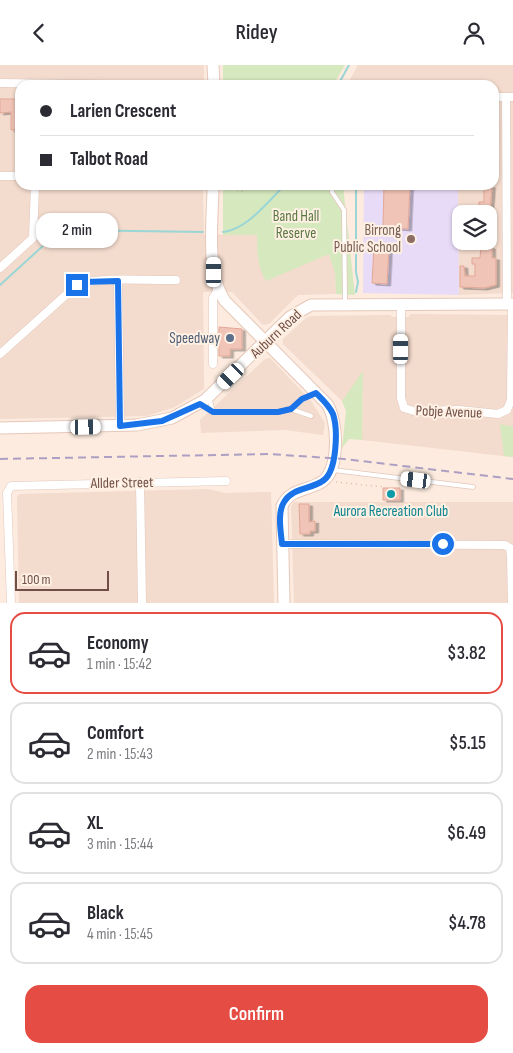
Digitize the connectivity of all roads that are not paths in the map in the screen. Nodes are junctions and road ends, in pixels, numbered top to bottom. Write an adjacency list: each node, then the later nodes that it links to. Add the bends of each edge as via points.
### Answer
1 (214, 65): 2 (main road)
2 (212, 80)
3 (0, 83): 4 (street)
4 (15, 83)
5 (509, 97): 16 (street)
6 (0, 176): 7 (street)
7 (15, 176)
8 (35, 190): 11 (street, via 33,238)
9 (213, 190): 14 (main road, via 214,272)
10 (331, 190): 15 (lane, via 344,210)
11 (0, 268)
12 (118, 281): 13 (street); 19 (street, via 77,285); 29 (street)
13 (176, 281)
14 (218, 290): 18 (main road); 20 (street, via 212,298)
15 (345, 304): 17 (main road, Auburn Road); 18 (main road, Auburn Road, via 304,307)
16 (511, 304): 17 (main road, Auburn Road); 25 (street, via 511,400)
17 (401, 305): 25 (street, Pobje Avenue, via 401,398 404,408 498,414)
18 (266, 342): 21 (main road); 23 (main road, Auburn Road)
19 (0, 354)
20 (213, 364)
21 (312, 389): 22 (lane); 22 (lane); 31 (main road, via 331,409 335,423)
22 (302, 399): 24 (lane)
23 (204, 400): 26 (lane); 26 (lane); 29 (main road, Auburn Road, via 162,421)
24 (291, 409): 26 (lane); 27 (lane)
25 (507, 410): 28 (street)
26 (213, 412)
27 (311, 416)
28 (513, 417)
29 (120, 426): 30 (main road, Auburn Road)
30 (0, 428)
31 (332, 476): 34 (lane); 35 (main road, via 296,491 285,500 281,510)
32 (226, 481): 33 (street, Allder Street)
33 (140, 482): 36 (street, Allder Street, via 11,486 7,493); 37 (street)
34 (474, 487)
35 (282, 544): 38 (main road); 39 (street, via 505,545 511,552)
36 (11, 603)
37 (142, 603)
38 (284, 603)
39 (512, 603)

